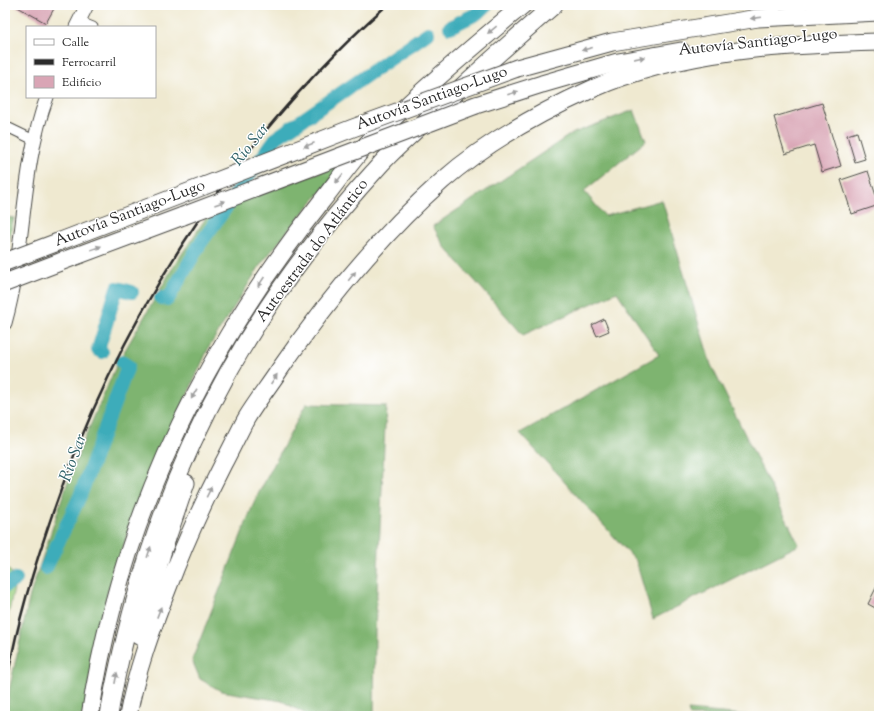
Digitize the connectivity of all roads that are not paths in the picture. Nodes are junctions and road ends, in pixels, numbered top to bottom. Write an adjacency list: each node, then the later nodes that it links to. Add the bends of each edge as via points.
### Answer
1 (87, 5): 5 (street)
2 (523, 5): 16 (highway, Autoestrada do Atlántico, one-way to 16, via 430,84 366,144 272,265 230,330 188,405 146,503 102,646)
3 (554, 5): 13 (highway, Autoestrada do Atlántico, via 485,64 380,165)
4 (879, 12): 12 (highway, Autovía Santiago-Lugo, one-way to 12, bridge, via 750,19 612,42 517,68 353,128)
5 (77, 24): 6 (street)
6 (88, 26)
7 (879, 34): 14 (highway, Autovía Santiago-Lugo, one-way to 7, bridge, via 476,105 618,62 688,49 759,40 848,33)
8 (879, 42): 19 (highway, one-way to 8, via 143,654 179,558 246,420 303,337 359,266 402,218 443,180 512,131 593,89 640,72 683,60 731,51)
9 (47, 98): 11 (street)
10 (5, 126): 11 (street)
11 (34, 140): 15 (street, via 22,211 13,296)
12 (5, 262)
13 (300, 263): 17 (highway, Autoestrada do Atlántico, one-way to 13, via 120,657 141,578 188,451 224,376 281,287); 18 (highway, via 224,397 194,463 152,588 137,644)
14 (5, 283)
15 (5, 323)
16 (90, 716)
17 (109, 716)
18 (123, 716)
19 (128, 716)

